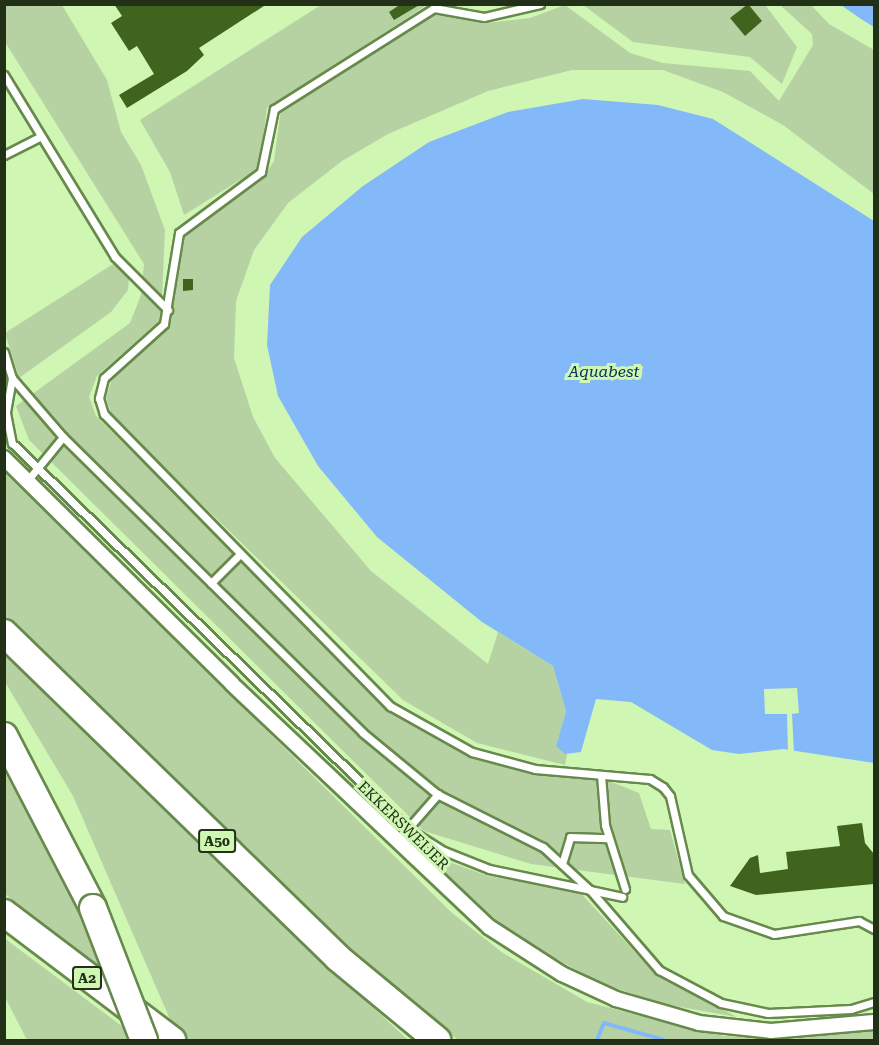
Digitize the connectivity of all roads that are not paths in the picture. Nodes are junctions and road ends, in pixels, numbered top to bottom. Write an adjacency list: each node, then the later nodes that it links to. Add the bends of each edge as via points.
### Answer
1 (540, 4): 2 (lane, via 483,16)
2 (435, 6): 6 (lane, via 274,109 261,172 179,232)
3 (4, 75): 4 (lane)
4 (39, 137): 5 (lane); 6 (lane, via 115,257)
5 (4, 155)
6 (168, 310): 13 (lane, via 164,324 104,378 99,398 104,414)
7 (4, 352): 8 (lane)
8 (12, 378): 9 (lane); 11 (lane, via 6,413 12,443)
9 (63, 437): 11 (lane); 14 (lane)
10 (4, 458): 12 (street, EKKERSWEIJER)
11 (39, 471): 12 (lane); 19 (lane)
12 (27, 482): 21 (street, EKKERSWEIJER)
13 (239, 555): 14 (lane); 17 (lane, via 390,706 472,752 536,769)
14 (211, 583): 18 (lane, via 363,733)
15 (4, 633): 30 (highway, A50, via 338,958)
16 (4, 736): 28 (highway, A2, bridge, via 93,908)
17 (601, 775): 20 (lane); 25 (lane, via 651,779 663,787 670,796 688,875 723,916 774,934 859,921)
18 (438, 794): 19 (lane); 22 (lane, via 543,848)
19 (410, 830): 21 (lane); 23 (lane, via 489,869)
20 (608, 838): 22 (lane, via 570,837 563,846); 23 (lane, via 623,893)
21 (396, 842): 27 (street, EKKERSWEIJER, via 489,927 562,974 616,999 724,1027 817,1030)
22 (562, 864): 23 (lane)
23 (590, 890): 26 (lane, via 660,970 721,1003 778,1013 851,1010)
24 (4, 913): 29 (highway, A2)
25 (874, 929)
26 (874, 1002)
27 (874, 1022)
28 (144, 1041)
29 (172, 1041)
30 (436, 1041)

